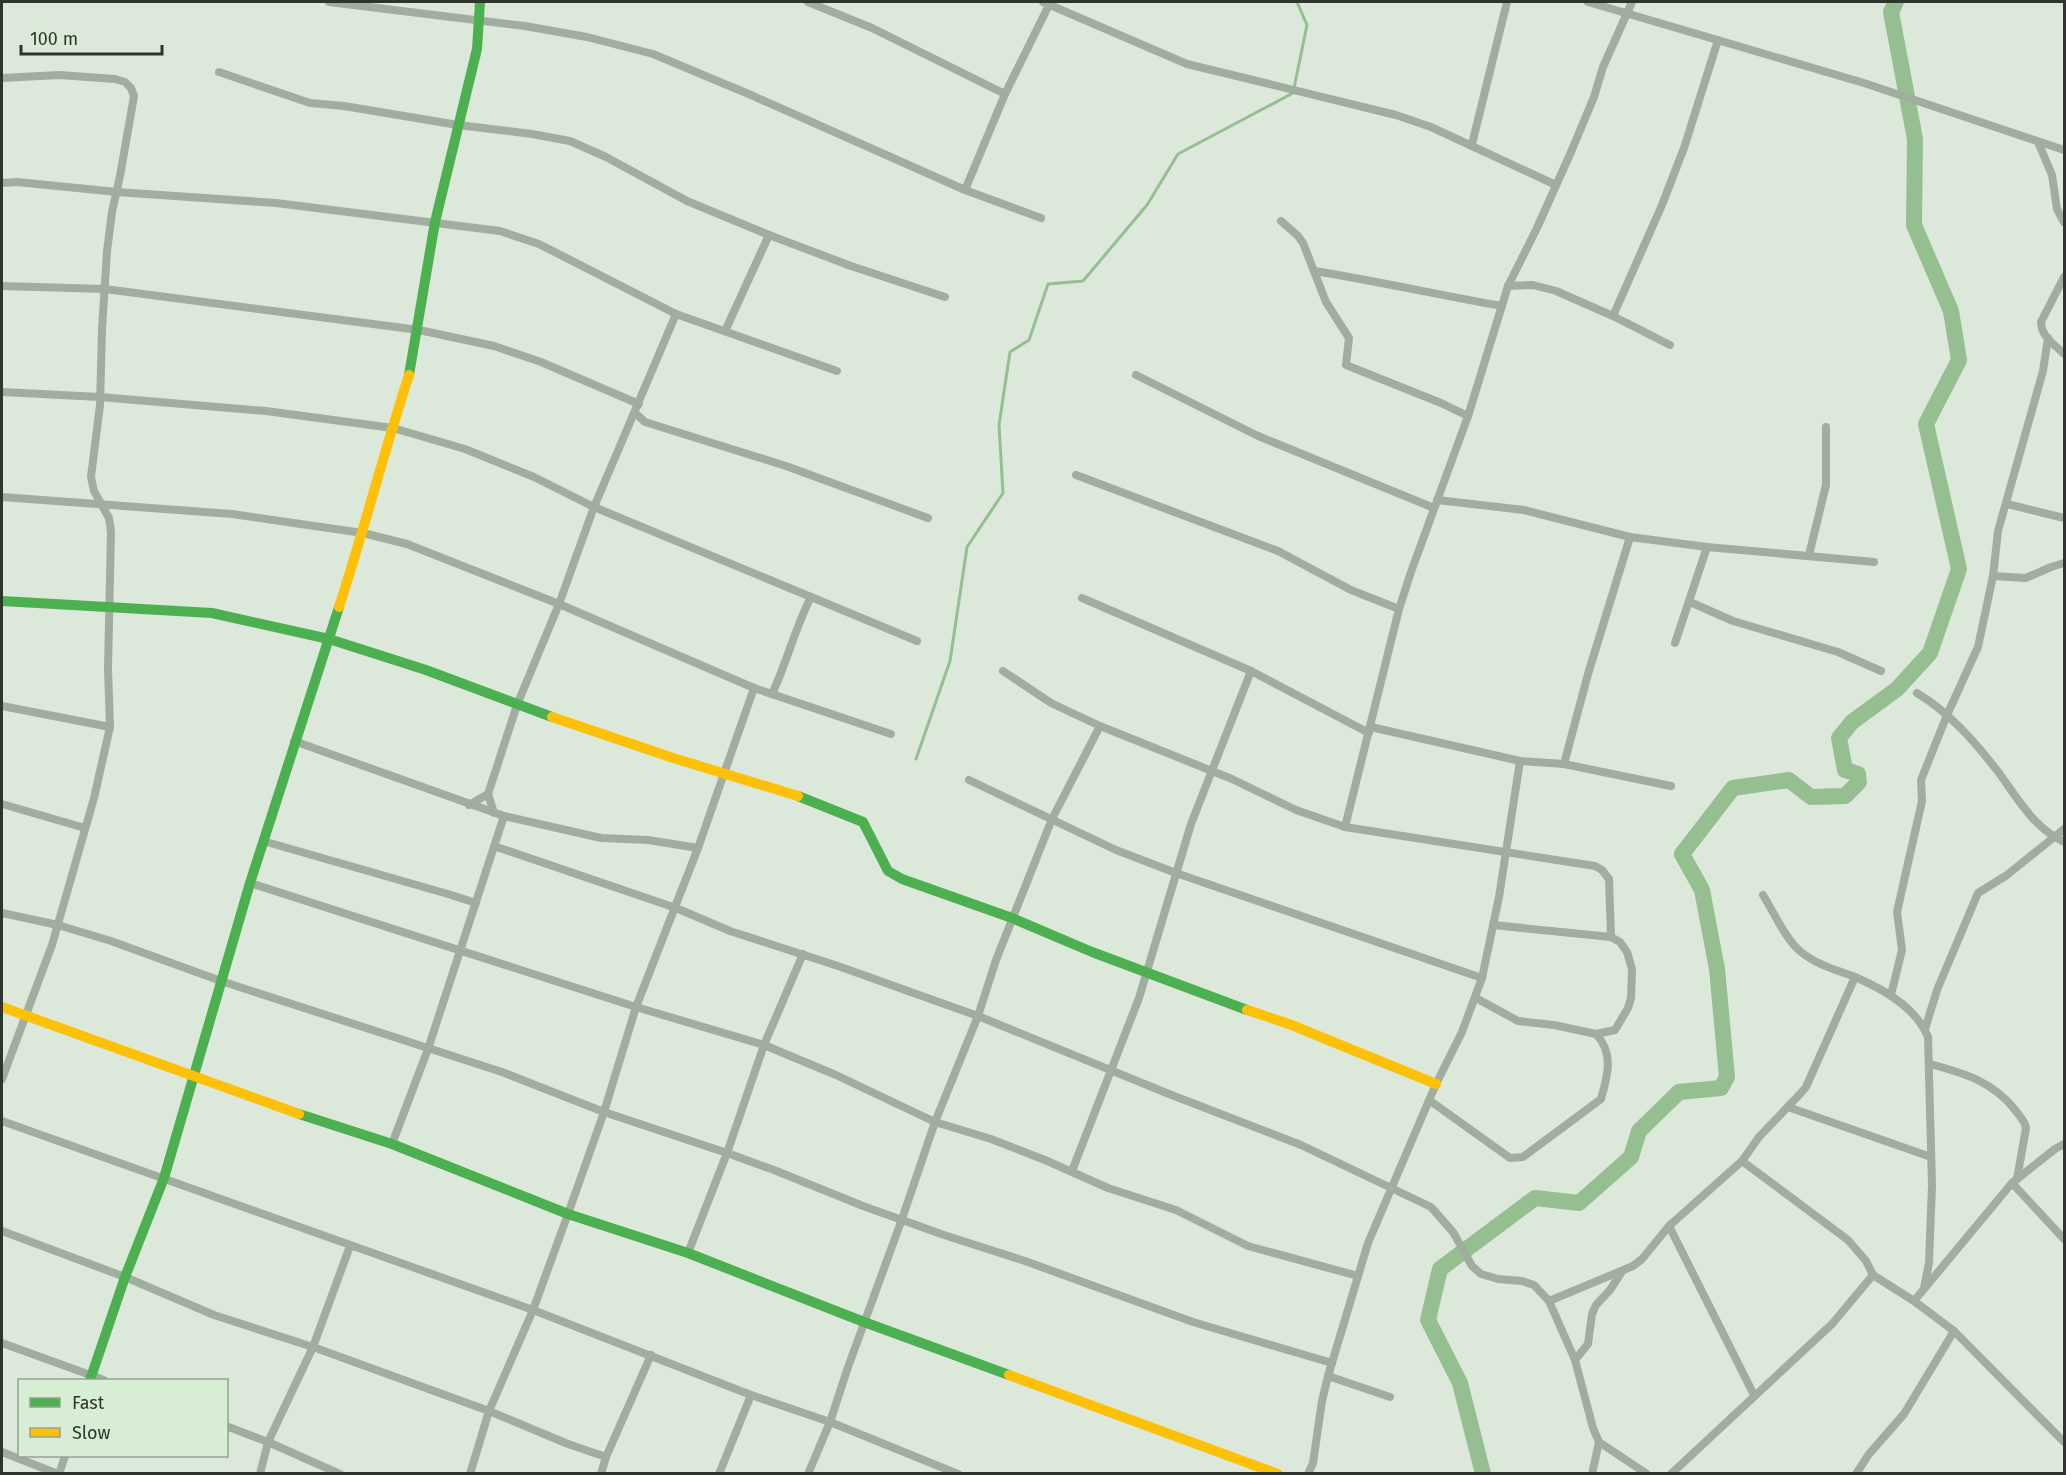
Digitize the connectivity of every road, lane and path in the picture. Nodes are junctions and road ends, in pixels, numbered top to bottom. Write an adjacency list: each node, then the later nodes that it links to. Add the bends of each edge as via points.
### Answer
1 (329, 2): 9 (street)
2 (480, 2): 9 (street)
3 (808, 2): 13 (street, via 872,28)
4 (1507, 2): 16 (street)
5 (1588, 2): 8 (street)
6 (1632, 2): 8 (street)
7 (1046, 3): 13 (street); 16 (street, via 1187,64 1396,115)
8 (1629, 14): 10 (street); 19 (street, via 1603,67)
9 (480, 21): 14 (street, via 474,65); 20 (street, via 587,37 654,54)
10 (1719, 40): 15 (street, via 1864,83); 35 (street, via 1670,186)
11 (219, 72): 14 (street, via 310,103)
12 (2, 78): 21 (street, via 59,75 125,82 134,96)
13 (1005, 94): 20 (street)
14 (458, 125): 24 (street); 26 (street, via 570,141 687,201)
15 (2038, 142): 17 (street); 25 (street, via 2052,175 2057,209)
16 (1472, 144): 19 (street)
17 (2064, 150)
18 (2, 183): 21 (street)
19 (1556, 185): 30 (street)
20 (965, 189): 22 (street)
21 (117, 192): 24 (street, via 276,203); 31 (street)
22 (1041, 218)
23 (1281, 221): 27 (street, via 1298,236)
24 (435, 222): 34 (street, via 514,235); 36 (street)
25 (2064, 222)
26 (769, 235): 32 (street); 37 (street)
27 (1314, 271): 33 (street); 46 (street, via 1326,302 1349,338 1346,365)
28 (2064, 277): 38 (street, via 2041,322)
29 (2, 286): 31 (street)
30 (1508, 286): 33 (street); 35 (street, via 1543,287)
31 (105, 289): 36 (street); 44 (street)
32 (945, 297)
33 (1502, 306): 46 (street)
34 (676, 314): 37 (street); 45 (street)
35 (1613, 316): 39 (street)
36 (419, 330): 45 (street, via 504,349 541,362); 50 (street)
37 (725, 331): 41 (street)
38 (2048, 338): 40 (street); 55 (street, via 2043,371)
39 (1670, 345)
40 (2064, 354)
41 (837, 371)
42 (1136, 375): 54 (street, via 1258,436)
43 (2, 392): 44 (street)
44 (100, 397): 50 (street, via 266,411); 53 (street, via 91,477)
45 (637, 409): 47 (street); 48 (street)
46 (1468, 416): 54 (street)
47 (645, 422): 48 (street); 57 (street, via 786,466)
48 (629, 426): 56 (street)
49 (1826, 427): 62 (street, via 1826,485)
50 (393, 428): 56 (street, via 465,449); 59 (street)
51 (1076, 475): 72 (street, via 1278,551 1351,590)
52 (2, 497): 53 (street)
53 (102, 504): 59 (street, via 232,514); 71 (street, via 111,532)
54 (1436, 504): 60 (street, via 1524,510); 72 (street)
55 (2007, 504): 58 (street); 65 (street, via 1998,531)
56 (594, 507): 66 (street); 70 (street)
57 (928, 518)
58 (2064, 518)
59 (363, 533): 70 (street, via 407,544); 73 (street)
60 (1630, 537): 61 (street); 91 (street)
61 (1707, 546): 62 (street); 69 (street)
62 (1809, 555): 63 (street)
63 (1874, 562)
64 (2064, 563): 65 (street, via 2022,579)
65 (1992, 576): 84 (street, via 1978,647)
66 (811, 597): 74 (street); 81 (street)
67 (1082, 598): 77 (street)
68 (2, 601): 71 (street)
69 (1690, 602): 75 (street); 78 (street, via 1733,621 1838,652)
70 (559, 604): 79 (street); 82 (street)
71 (110, 606): 73 (street, via 212,613); 86 (street)
72 (1399, 609): 87 (street)
73 (329, 639): 82 (street); 89 (street)
74 (917, 641)
75 (1675, 643)
76 (1003, 671): 85 (street, via 1052,703)
77 (1251, 671): 87 (street); 93 (street)
78 (1881, 671)
79 (754, 688): 81 (street); 92 (street)
80 (1917, 693): 84 (street)
81 (772, 694): 88 (street)
82 (517, 705): 92 (street); 96 (street)
83 (2, 706): 86 (street)
84 (1947, 715): 105 (street, via 2041,828); 127 (street, via 1921,780 1922,801 1897,912 1902,950)
85 (1100, 726): 93 (street); 101 (street)
86 (110, 728): 103 (street)
87 (1370, 730): 90 (street); 102 (street)
88 (891, 734)
89 (294, 741): 98 (street); 106 (street)
90 (1520, 760): 91 (street); 110 (street)
91 (1564, 764): 95 (street)
92 (725, 772): 109 (street); 117 (street, via 863,822 888,871)
93 (1210, 772): 102 (street); 111 (street)
94 (969, 780): 101 (street)
95 (1671, 786)
96 (488, 794): 98 (street); 99 (street)
97 (2, 804): 103 (street)
98 (469, 805): 99 (street)
99 (494, 813): 100 (street)
100 (504, 816): 108 (street); 109 (street, via 601,838)
101 (1052, 819): 111 (street); 117 (street)
102 (1345, 827): 110 (street)
103 (86, 828): 119 (street)
104 (2064, 829): 105 (street)
105 (2055, 838): 107 (street); 133 (street, via 1974,898)
106 (263, 841): 112 (street); 114 (street)
107 (2064, 842)
108 (494, 846): 114 (street); 115 (street)
109 (698, 848): 115 (street)
110 (1504, 853): 118 (street); 120 (street, via 1602,870 1609,879)
111 (1176, 873): 123 (street); 125 (street)
112 (250, 883): 121 (street); 126 (street)
113 (1763, 895): 124 (street, via 1801,952)
114 (476, 903): 121 (street)
115 (676, 908): 122 (street, via 730,931); 130 (street)
116 (2, 913): 119 (street)
117 (1012, 918): 123 (street); 132 (street)
118 (1493, 924): 120 (street); 125 (street)
119 (58, 925): 126 (street); 131 (street)
120 (1611, 937): 134 (street, via 1620,942 1630,960 1631,998 1618,1026)
121 (461, 950): 130 (street); 136 (street)
122 (803, 954): 132 (street); 135 (street)
123 (1146, 972): 138 (street); 141 (street, via 1271,1017)
124 (1855, 977): 127 (street); 143 (street, via 1806,1087)
125 (1482, 978): 128 (street)
126 (221, 981): 136 (street); 139 (street)
127 (1891, 995): 133 (street)
128 (1476, 998): 134 (street, via 1518,1021); 141 (street)
129 (2, 1007): 131 (street)
130 (636, 1007): 135 (street); 144 (street)
131 (26, 1014): 139 (street); 140 (street)
132 (978, 1016): 138 (street); 146 (street)
133 (1925, 1029): 137 (street)
134 (1596, 1034): 142 (street, via 1607,1051 1601,1099 1523,1157 1510,1158)
135 (764, 1046): 146 (street); 149 (street)
136 (428, 1049): 144 (street, via 502,1072); 147 (street)
137 (1929, 1064): 150 (street); 154 (street, via 1959,1071 1990,1085 2007,1099 2025,1123)
138 (1110, 1071): 152 (street); 155 (street, via 1301,1145)
139 (193, 1077): 147 (street); 153 (street)
140 (2, 1079)
141 (1436, 1084): 142 (street)
142 (1429, 1100): 155 (street)
143 (1788, 1107): 150 (street); 151 (street)
144 (604, 1112): 149 (street); 156 (street)
145 (2, 1121): 153 (street)
146 (935, 1122): 152 (street); 157 (street)
147 (392, 1144): 156 (street)
148 (2064, 1144): 154 (street)
149 (727, 1153): 157 (street); 162 (street)
150 (1931, 1157): 167 (street, via 1931,1233)
151 (1742, 1161): 158 (street); 164 (street, via 1848,1240)
152 (1072, 1171): 165 (street, via 1108,1188 1176,1210 1248,1246)
153 (164, 1178): 161 (street); 166 (street)
154 (2014, 1181): 160 (street); 167 (street)
155 (1391, 1189): 165 (street); 168 (street, via 1431,1207 1481,1274 1534,1285)
156 (568, 1214): 162 (street); 170 (street)
157 (903, 1219): 171 (street); 177 (street, via 1193,1322)
158 (1670, 1226): 163 (street, via 1642,1259); 181 (street)
159 (2, 1231): 166 (street)
160 (2064, 1239)
161 (350, 1246): 170 (street); 174 (street)
162 (688, 1253): 171 (street)
163 (1621, 1273): 168 (street); 176 (street, via 1596,1305 1588,1344)
164 (1873, 1275): 169 (street); 181 (street, via 1832,1324)
165 (1358, 1276): 177 (street)
166 (125, 1277): 174 (street, via 214,1315); 179 (street)
167 (1924, 1288): 169 (street)
168 (1549, 1301): 176 (street)
169 (1914, 1301): 172 (street)
170 (533, 1310): 175 (street); 183 (street)
171 (864, 1322): 184 (street); 201 (street)
172 (1954, 1331): 188 (street); 192 (street, via 1904,1414 1869,1454)
173 (2, 1343): 179 (street)
174 (314, 1347): 183 (street); 186 (street)
175 (651, 1355): 180 (street); 191 (street)
176 (1575, 1360): 187 (street)
177 (1332, 1364): 178 (street)
178 (1328, 1376): 182 (street); 202 (street)
179 (90, 1378)
180 (751, 1395): 184 (street); 198 (street)
181 (1754, 1395): 205 (street)
182 (1390, 1397)
183 (489, 1411): 191 (street); 196 (street)
184 (830, 1422): 199 (street); 200 (street)
185 (228, 1427): 186 (street)
186 (268, 1442): 194 (street); 195 (street)
187 (1599, 1442): 203 (street); 204 (street)
188 (2064, 1442)
189 (2, 1452): 193 (street)
190 (64, 1457): 193 (street)
191 (606, 1457): 197 (street)
192 (1859, 1472)
193 (58, 1473)
194 (260, 1473)
195 (340, 1473)
196 (470, 1473)
197 (601, 1473)
198 (719, 1473)
199 (808, 1473)
200 (958, 1473)
201 (1278, 1473)
202 (1308, 1473)
203 (1592, 1473)
204 (1647, 1473)
205 (1671, 1473)

